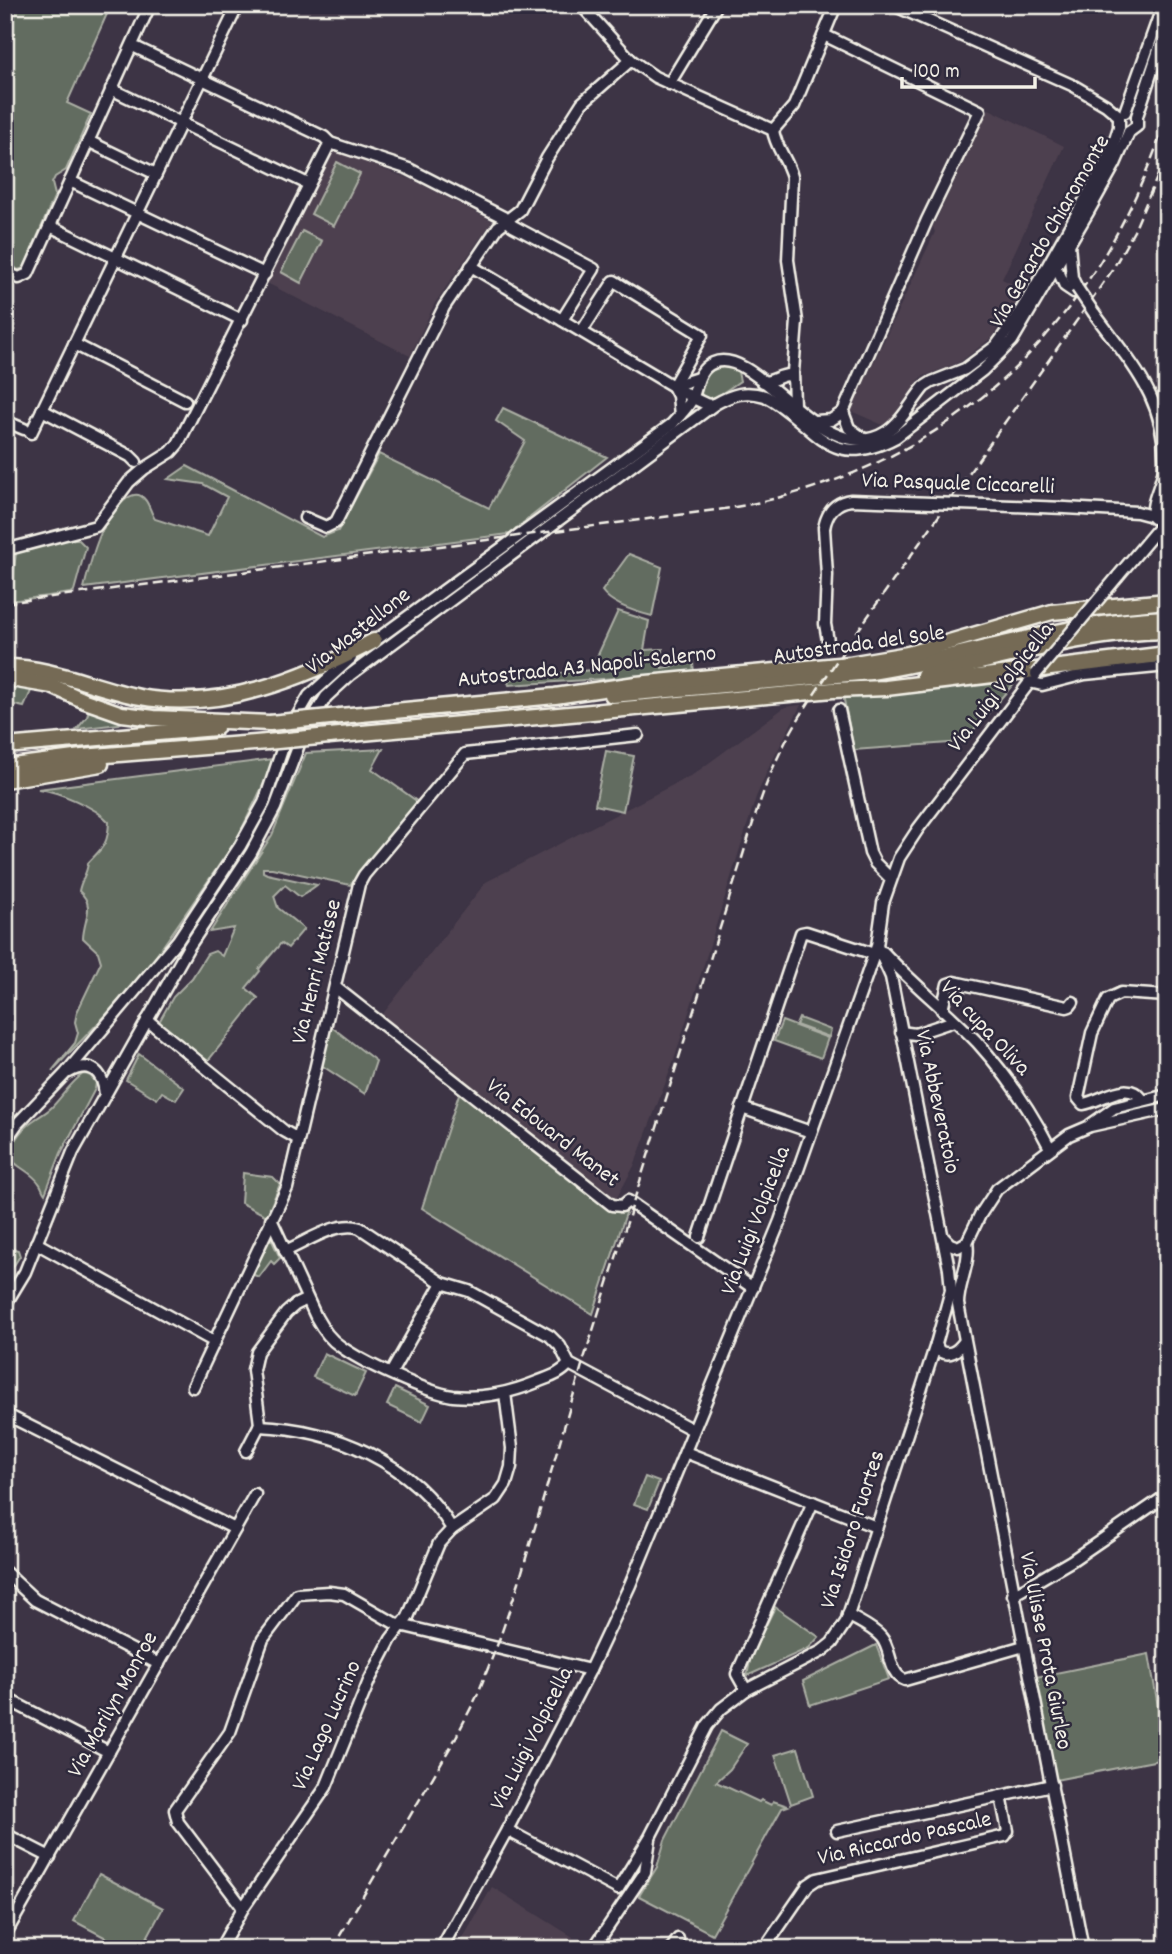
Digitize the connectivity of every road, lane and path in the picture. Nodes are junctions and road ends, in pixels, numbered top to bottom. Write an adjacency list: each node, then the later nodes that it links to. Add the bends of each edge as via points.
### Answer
1 (150, 5): 14 (street)
2 (238, 5): 12 (street)
3 (581, 5): 11 (street)
4 (717, 5): 13 (street)
5 (836, 5): 9 (street)
6 (893, 5): 15 (street, via 1074,86)
7 (1163, 5): 15 (street, Via Gerardo Chiaromonte)
8 (1167, 26): 16 (street)
9 (824, 35): 18 (street, via 794,106); 53 (street, via 980,111)
10 (137, 48): 12 (street)
11 (631, 60): 13 (street); 26 (street, via 582,103 520,209)
12 (202, 79): 17 (street); 21 (street)
13 (669, 83): 18 (street)
14 (111, 89): 17 (street); 20 (street)
15 (1122, 114): 16 (street, via 1131,111); 19 (street, via 1118,121)
16 (1137, 116): 19 (street, via 1138,126)
17 (181, 122): 22 (street); 24 (street)
18 (773, 130): 42 (street, via 792,177 788,260 797,321)
19 (1124, 130): 28 (street, Via Gerardo Chiaromonte, via 1115,164); 31 (street, Via Gerardo Chiaromonte)
20 (88, 141): 22 (street); 23 (street)
21 (330, 143): 24 (street); 26 (street, via 409,169)
22 (156, 174): 25 (street)
23 (70, 181): 25 (street); 27 (street)
24 (308, 184): 33 (street)
25 (138, 212): 29 (street); 33 (street)
26 (507, 219): 30 (street); 37 (street, via 594,270)
27 (50, 226): 29 (street); 32 (street, via 26,277)
28 (1069, 244): 31 (street, Via Gerardo Chiaromonte); 35 (street)
29 (116, 257): 36 (street); 39 (street)
30 (471, 266): 37 (street); 64 (street, via 444,307 336,522 326,527)
31 (1054, 269): 34 (street, Via Gerardo Chiaromonte); 35 (street); 44 (street, Via Gerardo Chiaromonte, via 996,346 965,369)
32 (5, 272)
33 (265, 274): 36 (street)
34 (1046, 286): 35 (street); 49 (street, Via Gerardo Chiaromonte, via 1012,341)
35 (1074, 288): 59 (street, bridge, via 1155,400 1162,424)
36 (242, 320): 67 (street, via 178,444 129,482 96,526)
37 (562, 320): 38 (street)
38 (582, 331): 45 (street); 45 (street, via 614,281 702,335)
39 (74, 344): 48 (street); 52 (street)
40 (742, 368): 41 (street, via 722,361 712,363); 43 (street); 46 (street, via 742,386)
41 (698, 378): 45 (street); 47 (street)
42 (793, 380): 43 (street, via 790,375); 51 (street)
43 (763, 382): 51 (street)
44 (932, 382): 49 (street, via 943,391); 57 (street, Via Gerardo Chiaromonte, via 889,431)
45 (673, 386): 47 (street); 54 (street)
46 (734, 393): 49 (street, Via Gerardo Chiaromonte, via 765,396 822,440 846,449 882,445); 50 (street)
47 (693, 398): 50 (street); 54 (street, Via Mastellone)
48 (185, 401)
49 (943, 401)
50 (715, 404): 90 (street, Via Mastellone, via 350,675 326,698 303,734 251,853)
51 (794, 405): 56 (street)
52 (42, 410): 55 (street, via 27,431); 58 (street)
53 (843, 412): 56 (street, via 831,420); 57 (street, via 849,428)
54 (680, 415): 71 (street, Via Mastellone)
55 (5, 421)
56 (814, 421): 57 (street, via 838,437)
57 (864, 440)
58 (136, 462)
59 (1165, 474): 61 (street, Via Luigi Volpicella)
60 (1167, 494): 61 (street, Via Pasquale Ciccarelli)
61 (1154, 503): 62 (street, Via Pasquale Ciccarelli); 63 (street, Via Luigi Volpicella)
62 (1137, 512): 63 (street, Via Pasquale Ciccarelli); 72 (street, Via Pasquale Ciccarelli, bridge, via 844,501 833,508 824,528)
63 (1152, 517): 65 (street, Via Pasquale Ciccarelli); 66 (street, Via Luigi Volpicella)
64 (305, 518)
65 (1166, 519): 66 (street, Via Luigi Volpicella)
66 (1148, 539): 78 (street, Via Luigi Volpicella, bridge)
67 (5, 550)
68 (1167, 601): 80 (highway, Autostrada A3 Napoli-Salerno, via 1052,612 884,658)
69 (1167, 618): 80 (highway, Autostrada del Sole, via 1088,626 871,672 637,694)
70 (1167, 631): 79 (highway, Autostrada del Sole, via 1082,639)
71 (374, 641): 77 (highway, via 298,678 212,697 156,699); 89 (street, Via Mastellone, via 309,696 288,732 264,803)
72 (828, 641)
73 (1167, 654): 79 (highway, Autostrada A3 Napoli-Salerno, via 886,688)
74 (1167, 666): 78 (street, via 1085,674 1042,685)
75 (5, 667): 77 (highway)
76 (5, 678): 77 (highway)
77 (47, 678): 82 (highway, via 85,701 122,714)
78 (1032, 678): 88 (street, Via Luigi Volpicella, via 918,828)
79 (833, 690): 85 (highway, Autostrada A3 Napoli-Salerno, bridge)
80 (555, 696): 82 (highway, Autostrada A3 Napoli-Salerno, bridge)
81 (839, 710): 88 (street, via 870,853)
82 (270, 723): 84 (highway, Autostrada A3 Napoli-Salerno)
83 (638, 735): 92 (street, Via Henri Matisse, via 462,756 359,884)
84 (5, 746)
85 (164, 750): 86 (highway, Autostrada A3 Napoli-Salerno); 87 (highway)
86 (5, 767)
87 (5, 780)
88 (890, 878): 91 (street, Via Luigi Volpicella)
89 (178, 940): 90 (street, via 185,940); 99 (street, Via Mastellone)
90 (188, 948): 96 (street, Via Mastellone)
91 (875, 950): 95 (street, Via cupa Oliva); 98 (street, Via Abbeveratoio, via 891,977); 103 (street, via 801,933); 106 (street, Via Luigi Volpicella)
92 (335, 988): 107 (street, Via Henri Matisse); 118 (street, Via Edouard Manet, via 612,1205 628,1201)
93 (1167, 996): 102 (street, via 1121,993 1108,999 1092,1033 1078,1098 1083,1104 1090,1103 1127,1090)
94 (1073, 1002): 95 (street, via 1067,1007 954,982 948,984)
95 (942, 1010): 97 (street, Via cupa Oliva)
96 (147, 1020): 100 (street, Via Mastellone); 107 (street)
97 (954, 1021): 98 (street, via 915,1034); 109 (street, Via cupa Oliva, via 1003,1072)
98 (901, 1032): 112 (street, Via Abbeveratoio)
99 (65, 1074): 100 (street, via 92,1068 102,1078); 108 (street, Via Mastellone)
100 (105, 1095): 114 (street, Via Mastellone, via 73,1152)
101 (1167, 1096): 102 (street)
102 (1143, 1100): 105 (street, via 1114,1108)
103 (742, 1108): 106 (street); 111 (street)
104 (1167, 1109): 105 (street)
105 (1090, 1126): 109 (street)
106 (811, 1132): 118 (street, Via Luigi Volpicella)
107 (298, 1139): 110 (street, Via Henri Matisse, via 287,1188)
108 (5, 1141)
109 (1050, 1148): 113 (street, via 997,1189)
110 (271, 1219): 115 (street); 121 (street, Via Henri Matisse)
111 (699, 1237)
112 (944, 1238): 113 (street, via 954,1247); 116 (street, Via Abbeveratoio)
113 (967, 1242): 122 (street, via 969,1252 958,1294)
114 (36, 1243): 120 (street, Via Mastellone); 121 (street)
115 (285, 1251): 117 (street, via 340,1227 356,1226); 119 (street)
116 (949, 1269): 123 (street, Via Isidoro Fuortes, via 951,1290)
117 (442, 1283): 127 (street, via 469,1291 550,1336); 128 (street)
118 (753, 1288): 133 (street, Via Luigi Volpicella)
119 (307, 1300): 128 (street, via 334,1341); 132 (street, via 286,1313 257,1352 253,1370)
120 (5, 1305)
121 (215, 1342): 129 (street, Via Henri Matisse)
122 (964, 1342): 124 (street); 125 (street, Via Ulisse Prota Giurleo)
123 (936, 1344): 124 (street, via 939,1351); 126 (street, Via Isidoro Fuortes)
124 (949, 1353): 125 (street); 126 (street)
125 (968, 1361): 143 (street, Via Ulisse Prota Giurleo)
126 (928, 1363): 139 (street, Via Isidoro Fuortes)
127 (569, 1364): 130 (street, via 558,1373); 133 (street)
128 (391, 1373): 130 (street, via 452,1396)
129 (193, 1387)
130 (505, 1393): 140 (street, via 512,1448 506,1484 496,1499)
131 (5, 1414): 141 (street)
132 (259, 1426): 134 (street); 140 (street, via 335,1439 377,1457 433,1503)
133 (694, 1430): 135 (street, Via Luigi Volpicella)
134 (246, 1451)
135 (685, 1452): 138 (street); 148 (street, Via Luigi Volpicella)
136 (255, 1494): 141 (street, Via Marilyn Monroe)
137 (1167, 1495): 143 (street)
138 (813, 1502): 139 (street); 149 (street, via 737,1674)
139 (876, 1527): 144 (street, Via Isidoro Fuortes)
140 (452, 1528): 145 (street, Via Lago Lucrino, via 435,1549)
141 (235, 1530): 147 (street, Via Marilyn Monroe)
142 (5, 1572): 147 (street, via 35,1600)
143 (1013, 1595): 146 (street, Via Ulisse Prota Giurleo)
144 (848, 1615): 146 (street, via 883,1639 895,1672 903,1680); 149 (street, Via Isidoro Fuortes, via 822,1651)
145 (403, 1626): 148 (street); 159 (street, Via Lago Lucrino, via 369,1681 320,1798); 159 (street, via 344,1594 306,1592 290,1601 262,1639 230,1732 175,1810 184,1831)
146 (1024, 1646): 152 (street, Via Ulisse Prota Giurleo)
147 (159, 1664): 151 (street, Via Marilyn Monroe)
148 (590, 1670): 154 (street, Via Luigi Volpicella)
149 (746, 1690): 157 (street, Via Isidoro Fuortes, via 707,1726)
150 (5, 1698): 151 (street)
151 (109, 1752): 158 (street, Via Marilyn Monroe)
152 (1052, 1786): 153 (street); 167 (street, Via Ulisse Prota Giurleo)
153 (1001, 1796): 155 (street); 166 (street, Via Riccardo Pascale, via 1005,1836 817,1879 808,1885)
154 (507, 1830): 157 (street, Via Isidoro Fuortes, via 618,1889); 163 (street, Via Luigi Volpicella)
155 (837, 1831)
156 (5, 1834): 158 (street)
157 (650, 1837): 164 (street, Via Isidoro Fuortes, via 645,1872)
158 (50, 1857): 160 (street, Via Marilyn Monroe)
159 (243, 1908): 162 (street, Via Lago Lucrino)
160 (5, 1935)
161 (678, 1939): 165 (street)
162 (220, 1949)
163 (441, 1949)
164 (593, 1949)
165 (671, 1949)
166 (764, 1949)
167 (1083, 1949)

